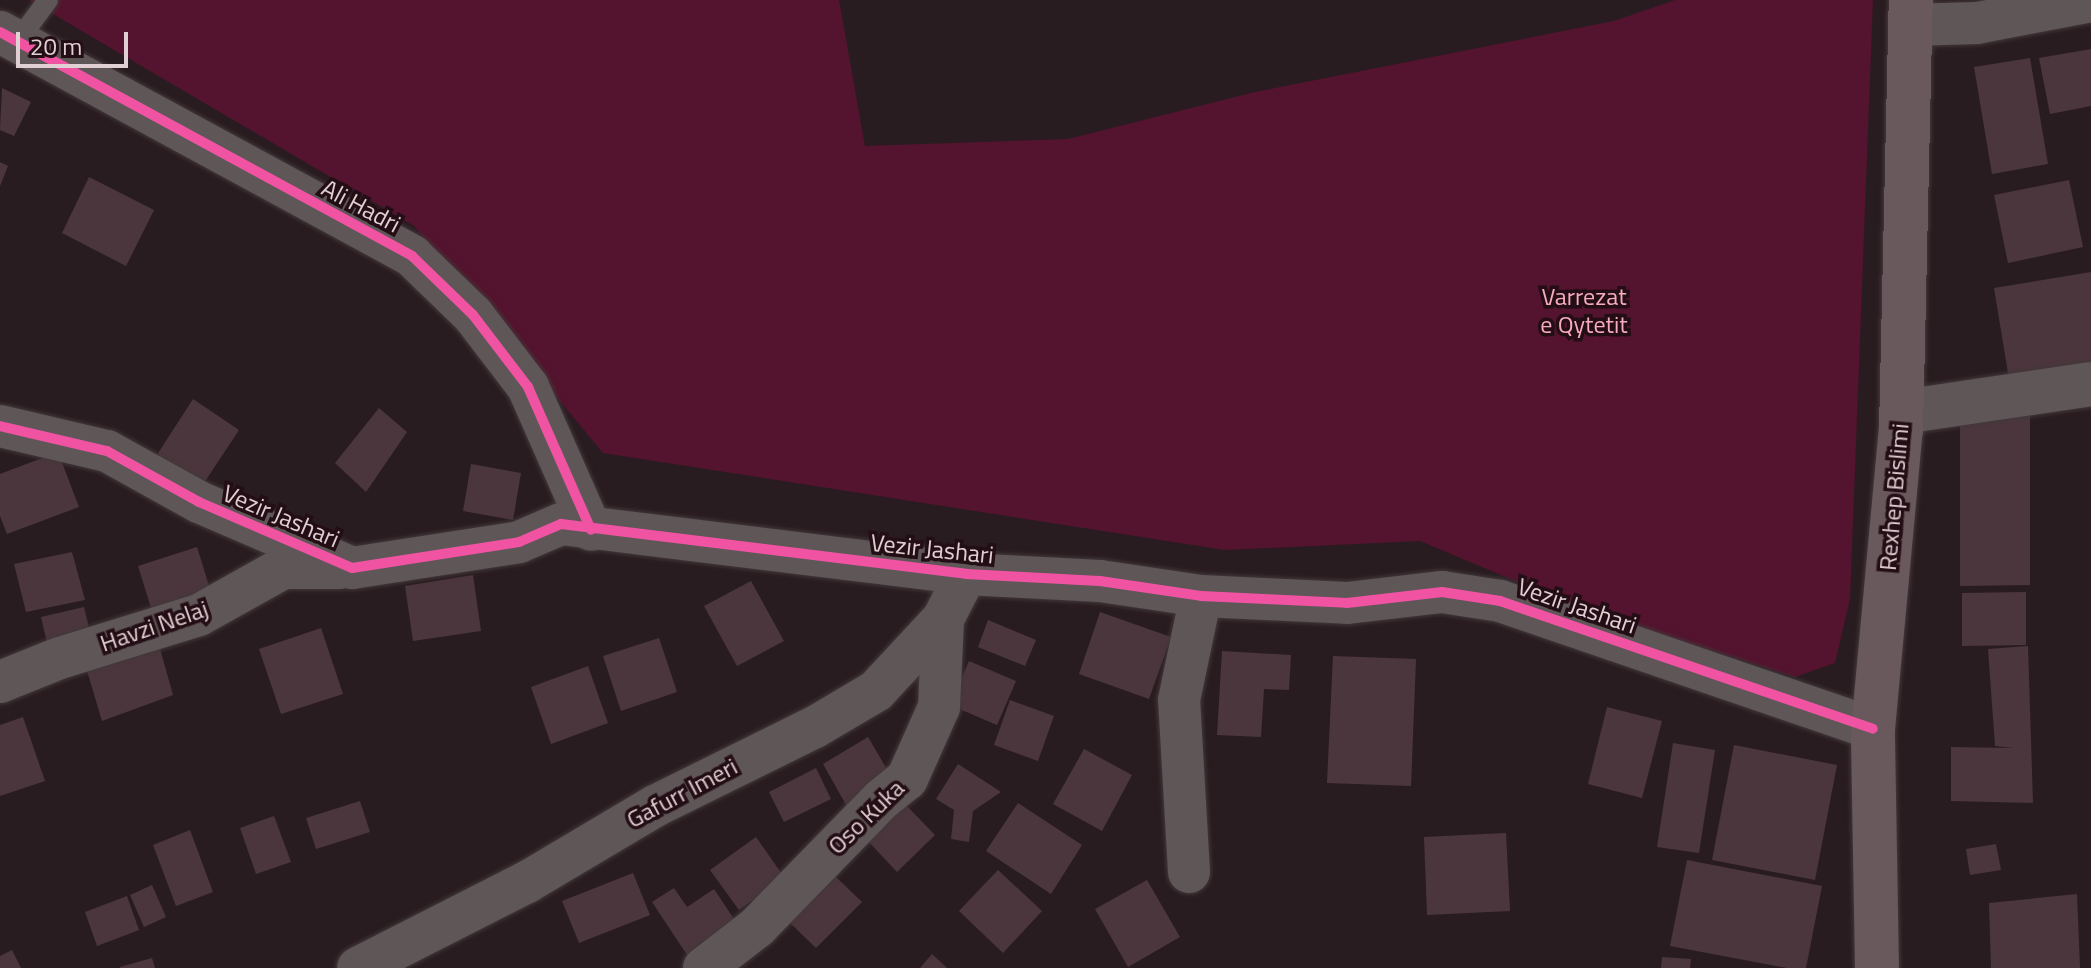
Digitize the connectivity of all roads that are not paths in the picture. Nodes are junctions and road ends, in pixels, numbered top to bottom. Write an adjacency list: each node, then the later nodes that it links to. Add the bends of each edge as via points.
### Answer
1 (48, 0): 4 (lane)
2 (2091, 1): 3 (street, Rexhep Bislimi, via 1977,23)
3 (1911, 13): 6 (main road, Rexhep Bislimi)
4 (8, 37): 8 (street, Ali Hadri, via 412,256 473,315 528,387)
5 (2091, 384): 6 (street)
6 (1902, 412): 14 (main road, Rexhep Bislimi)
7 (0, 426): 9 (street, Vezir Jashari, via 107,451 199,502)
8 (591, 530): 9 (street, Vezir Jashari, via 561,524 519,542); 10 (street, Vezir Jashari)
9 (352, 568): 13 (street, Havzi Nelaj, via 283,568 199,615)
10 (966, 574): 11 (street, Vezir Jashari, via 1100,581); 12 (street, Gafurr Imeri)
11 (1201, 596): 14 (street, Vezir Jashari, via 1347,603 1442,592 1500,601); 15 (street, via 1179,700)
12 (943, 619): 16 (street, Gafurr Imeri, via 876,691); 17 (street, Oso Kuka, via 939,707 907,779 757,927)
13 (0, 682)
14 (1873, 729): 18 (main road, Rexhep Bislimi)
15 (1189, 872)
16 (358, 968)
17 (704, 968)
18 (1877, 968)

